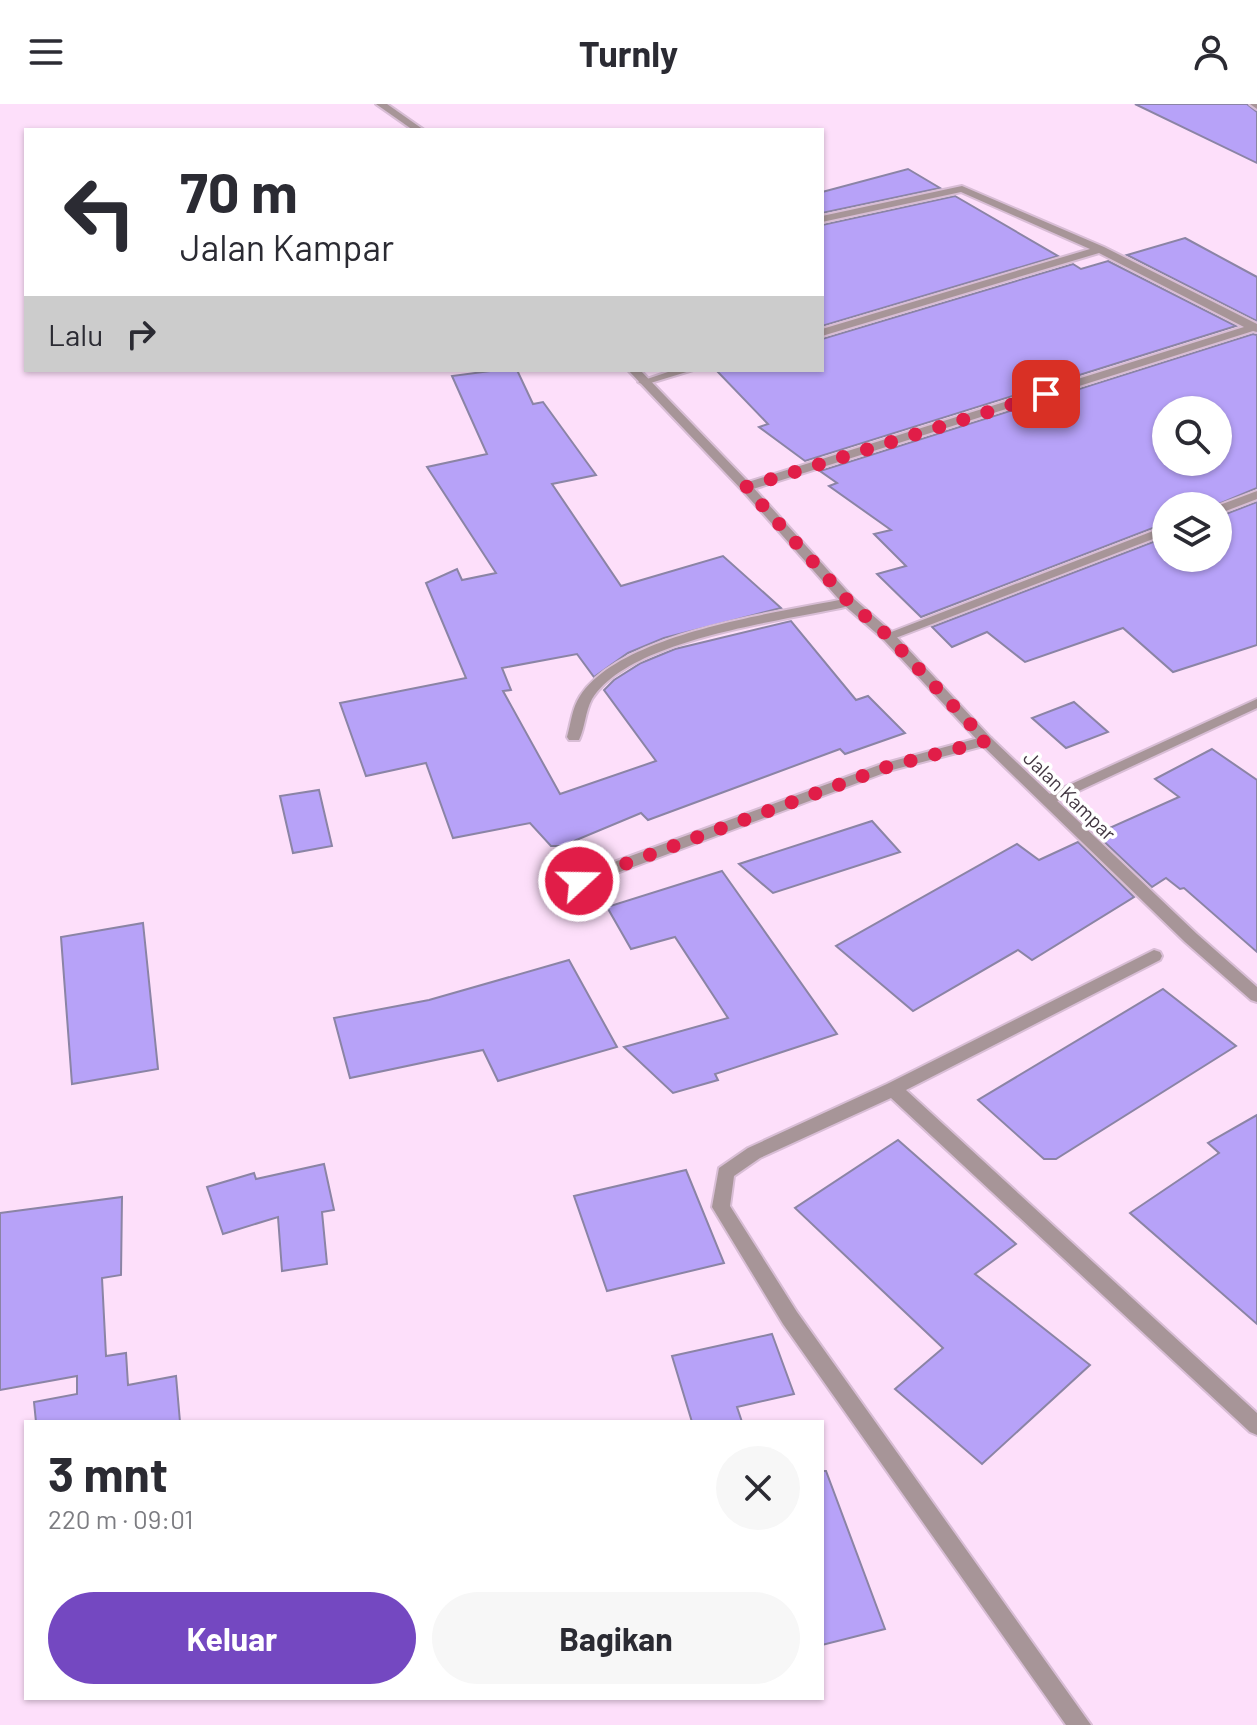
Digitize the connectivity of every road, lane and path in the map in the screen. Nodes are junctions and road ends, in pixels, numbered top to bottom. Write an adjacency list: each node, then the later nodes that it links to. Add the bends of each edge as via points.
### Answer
1 (381, 104): 2 (street)
2 (416, 128)
3 (824, 219): 4 (street, via 962,189)
4 (1100, 249): 5 (street); 6 (street)
5 (1256, 328): 10 (street)
6 (824, 332)
7 (636, 372): 9 (street, Jalan Kampar)
8 (680, 372): 9 (street)
9 (644, 382): 10 (street, Jalan Kampar)
10 (746, 487): 14 (street, Jalan Kampar)
11 (1254, 499): 12 (street)
12 (1232, 506)
13 (1152, 535): 15 (street)
14 (849, 602): 15 (street, Jalan Kampar); 17 (street, via 704,634 637,656 586,697)
15 (888, 636): 18 (street, Jalan Kampar)
16 (1257, 703): 19 (street)
17 (574, 737)
18 (986, 741): 19 (street, Jalan Kampar); 20 (street, via 887,767)
19 (1048, 800): 22 (street, Jalan Kampar)
20 (579, 881)
21 (1154, 956): 23 (street)
22 (1257, 996)
23 (893, 1089): 24 (street); 25 (street, via 754,1153 725,1173 721,1207 790,1318)
24 (1257, 1426)
25 (1080, 1725)

